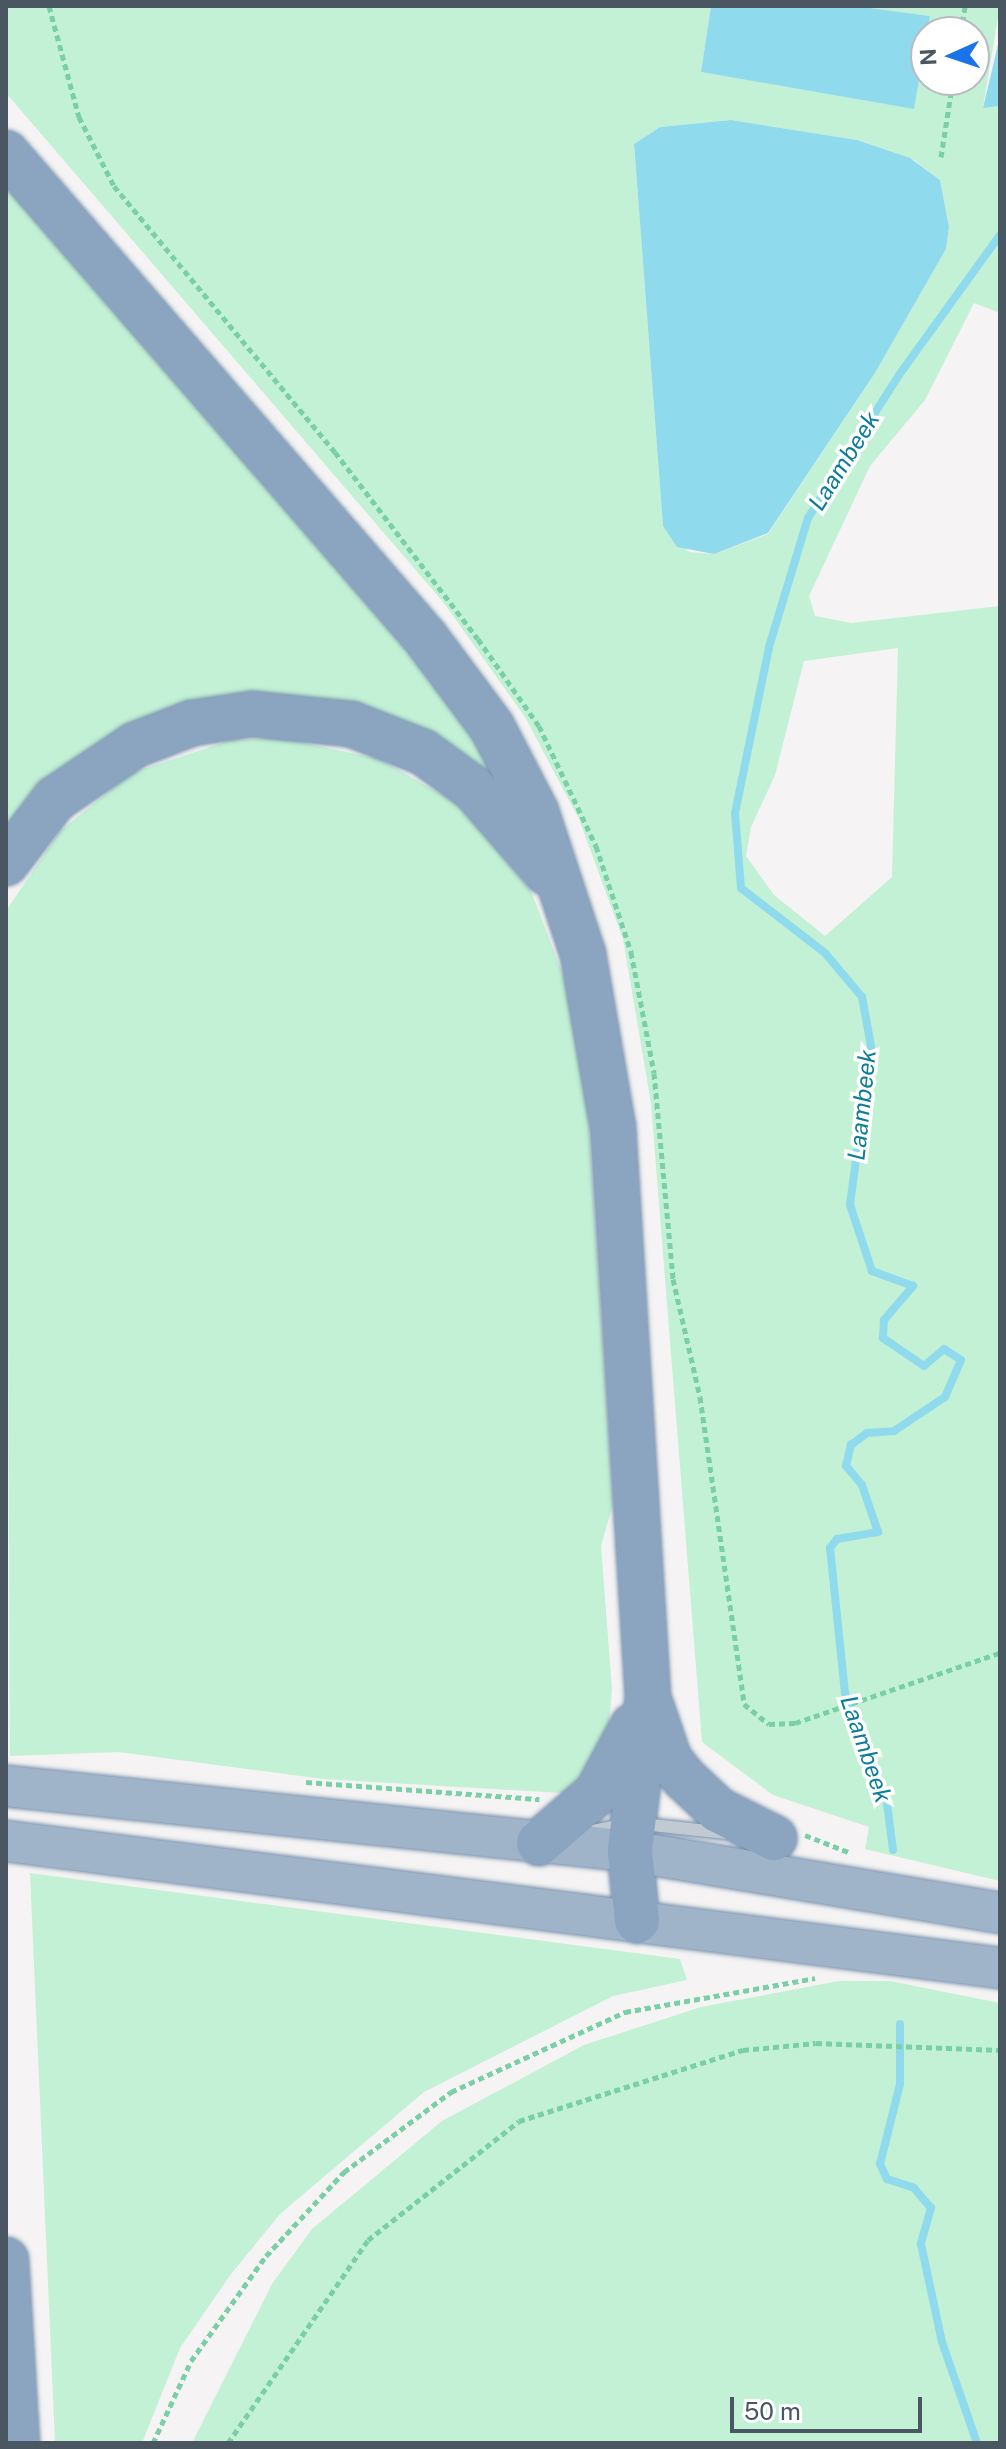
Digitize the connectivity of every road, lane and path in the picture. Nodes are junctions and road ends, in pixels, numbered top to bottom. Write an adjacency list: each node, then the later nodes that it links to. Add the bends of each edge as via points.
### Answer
1 (49, 6): 5 (path, via 67,81 96,154)
2 (951, 96): 4 (path)
3 (6, 153): 7 (highway, via 425,637 492,727 536,812)
4 (941, 157)
5 (174, 265)
6 (6, 863): 7 (highway, via 55,799 135,745 192,723 252,714 351,724 423,752 474,789)
7 (560, 888): 9 (highway, via 599,1024 613,1127)
8 (1000, 1653): 10 (path)
9 (648, 1697): 11 (highway); 14 (highway); 16 (highway, via 608,1778 578,1815)
10 (846, 1708)
11 (669, 1759): 13 (highway, via 718,1810); 14 (highway)
12 (6, 1786): 16 (highway)
13 (774, 1838): 14 (lane); 17 (highway)
14 (646, 1839): 16 (highway); 17 (highway); 19 (highway)
15 (6, 1841): 19 (highway)
16 (539, 1843)
17 (886, 1891): 18 (highway)
18 (1000, 1913)
19 (637, 1921): 20 (highway)
20 (837, 1943): 21 (highway); 25 (path, via 807,1982 625,2012 567,2033 451,2092 383,2141 302,2215 245,2282 191,2361)
21 (1000, 1968)
22 (1000, 2050): 26 (path, via 900,2045 733,2051 519,2121 368,2240)
23 (6, 2260): 24 (highway)
24 (17, 2443)
25 (153, 2443)
26 (228, 2443)

